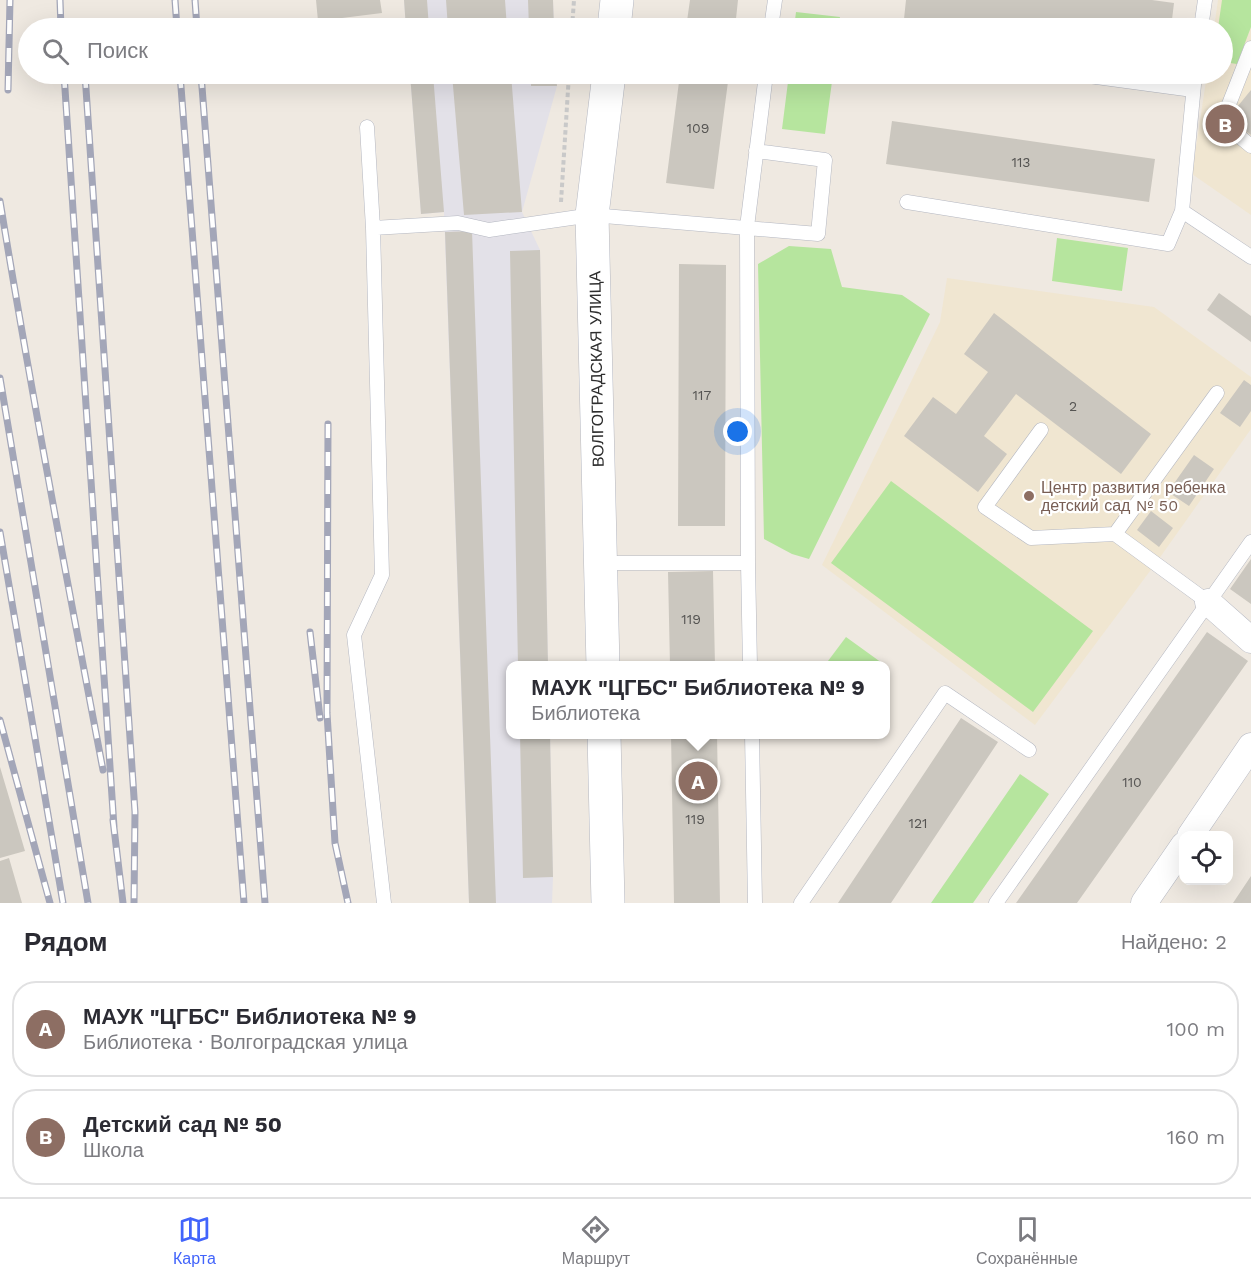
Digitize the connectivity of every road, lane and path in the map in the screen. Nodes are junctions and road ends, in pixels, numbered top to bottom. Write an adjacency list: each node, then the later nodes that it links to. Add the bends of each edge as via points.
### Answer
1 (574, 0): 5 (path)
2 (617, 0): 6 (street)
3 (775, 0): 7 (lane)
4 (1204, 0): 8 (lane)
5 (573, 18)
6 (615, 18)
7 (772, 18)
8 (1202, 18)
9 (1251, 48): 17 (lane, via 1222,122)
10 (568, 84): 22 (path)
11 (608, 84): 21 (street, ВОЛГОГРАДСКАЯ УЛИЦА)
12 (765, 84): 18 (lane)
13 (1148, 84): 15 (lane)
14 (1194, 84): 15 (lane)
15 (1193, 90): 20 (lane)
16 (367, 127): 23 (lane)
17 (1251, 146)
18 (756, 151): 24 (lane); 24 (lane, via 825,160 818,234)
19 (907, 202): 20 (lane, via 1168,244)
20 (1182, 211): 25 (lane)
21 (592, 215): 22 (lane); 24 (lane); 30 (street, ВОЛГОГРАДСКАЯ УЛИЦА)
22 (560, 220): 23 (lane, via 489,230 458,223)
23 (374, 228): 42 (lane, via 382,575 354,635)
24 (747, 228): 31 (lane)
25 (1251, 257)
26 (1217, 393): 28 (lane)
27 (1041, 430): 28 (lane, via 985,507 1030,538)
28 (1115, 534): 32 (lane)
29 (1251, 542): 32 (lane)
30 (600, 563): 31 (lane); 34 (street, ВОЛГОГРАДСКАЯ УЛИЦА)
31 (748, 563): 35 (lane)
32 (1208, 602): 33 (street); 46 (lane)
33 (1251, 640)
34 (603, 661)
35 (750, 661)
36 (604, 739): 43 (street)
37 (752, 739): 44 (lane)
38 (1251, 746): 40 (street)
39 (1029, 750): 45 (lane, via 945,693)
40 (1193, 831)
41 (1179, 852): 47 (street)
42 (384, 903)
43 (608, 903)
44 (755, 903)
45 (801, 903)
46 (996, 903)
47 (1144, 903)

